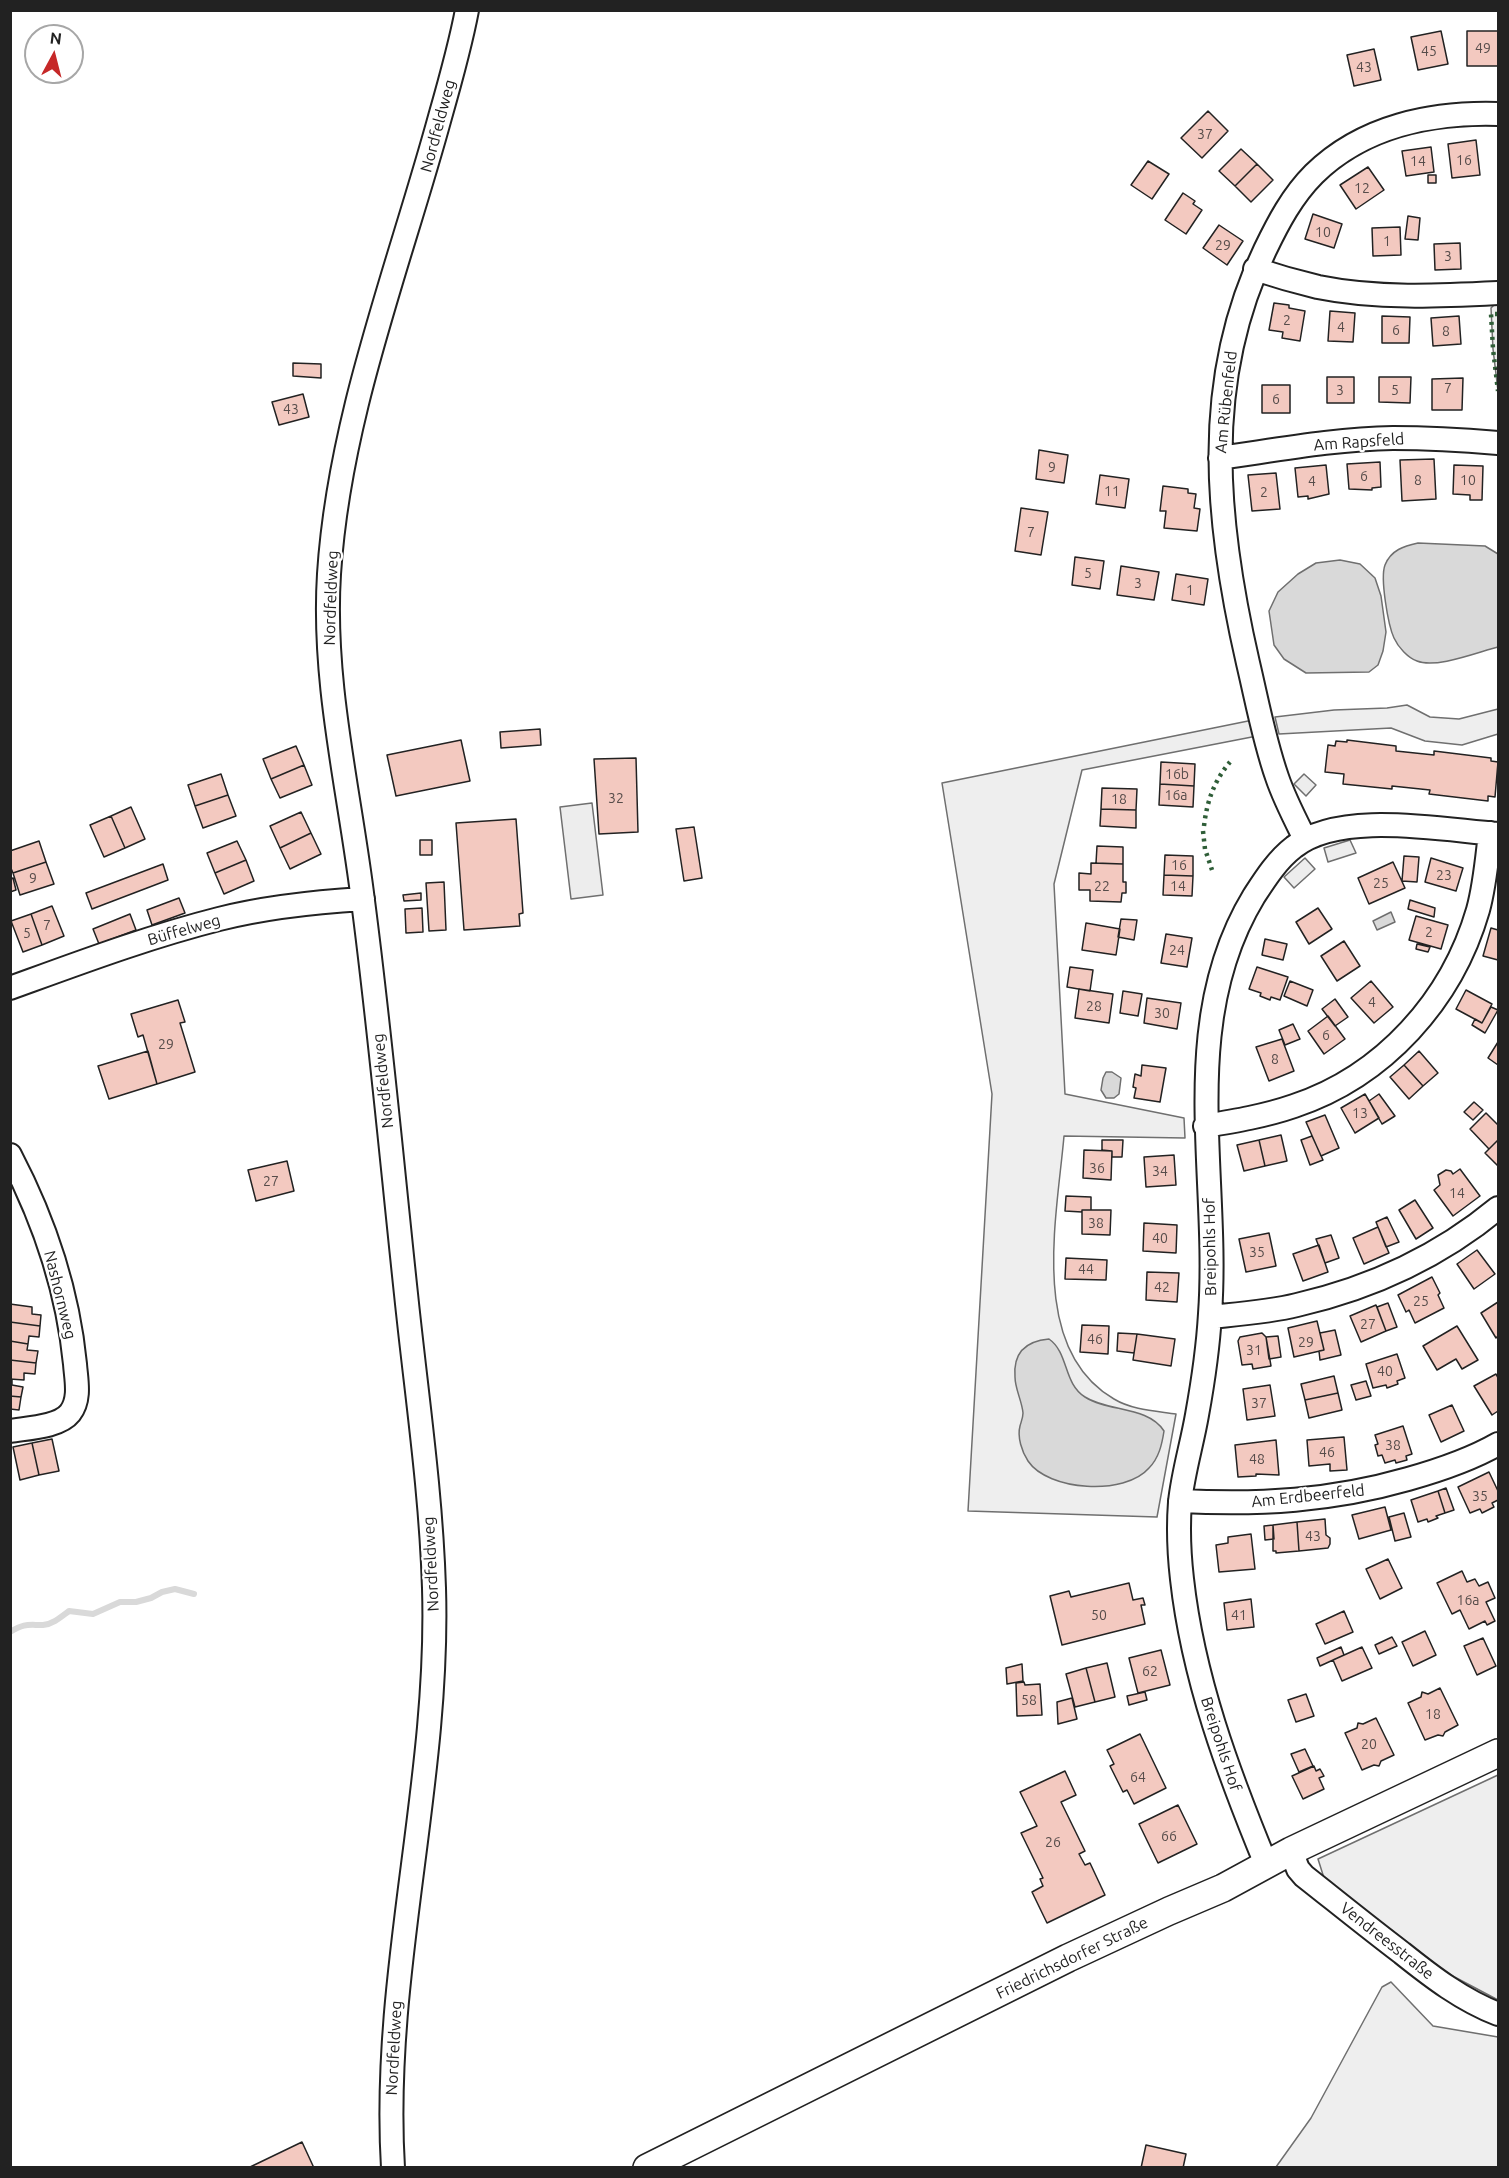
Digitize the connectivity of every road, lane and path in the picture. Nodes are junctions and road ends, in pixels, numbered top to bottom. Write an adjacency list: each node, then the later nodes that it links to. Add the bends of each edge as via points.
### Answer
1 (466, 10): 9 (street, Nordfeldweg, via 457,56 351,427 332,549 329,652)
2 (1498, 114): 3 (street, Am Rübenfeld, via 1448,114 1413,121 1380,132 1342,153 1313,175 1290,203)
3 (1255, 269): 4 (street, via 1320,287 1370,294); 6 (street, Am Rübenfeld, via 1231,347 1222,405)
4 (1498, 293)
5 (1498, 443): 6 (street, Am Rapsfeld, via 1392,438)
6 (1220, 458): 8 (street, Am Rübenfeld, via 1223,523 1242,637 1273,766)
7 (1494, 833): 8 (street, Breipohls Hof, via 1353,826 1319,832); 11 (street, via 1479,907 1465,949 1443,989 1409,1033 1362,1072 1296,1106)
8 (1305, 839): 11 (street, Breipohls Hof, via 1270,873 1235,930 1212,1020 1205,1080)
9 (363, 899): 10 (street, Büffelweg, via 220,919); 22 (street, Nordfeldweg, via 434,1588 429,1720 395,2014)
10 (10, 987)
11 (1205, 1126): 14 (street, Breipohls Hof, via 1211,1240)
12 (10, 1155): 15 (street, Nashornweg, via 30,1196 61,1284 77,1389 69,1415 59,1421)
13 (1498, 1208): 14 (street, via 1439,1250 1377,1280 1297,1305)
14 (1210, 1317): 17 (street, Breipohls Hof, via 1199,1405)
15 (10, 1431)
16 (1498, 1444): 17 (street, Am Erdbeerfeld, via 1435,1472 1330,1497 1256,1503)
17 (1180, 1501): 20 (street, Breipohls Hof, via 1182,1580 1199,1671 1225,1760)
18 (1498, 1753): 19 (main road, Friedrichsdorfer Straße)
19 (1291, 1851): 20 (main road, Friedrichsdorfer Straße); 21 (street, Vendreesstraße, via 1304,1876 1393,1947 1441,1984)
20 (1266, 1864): 23 (main road, Friedrichsdorfer Straße)
21 (1498, 2014)
22 (393, 2168)
23 (647, 2168)

